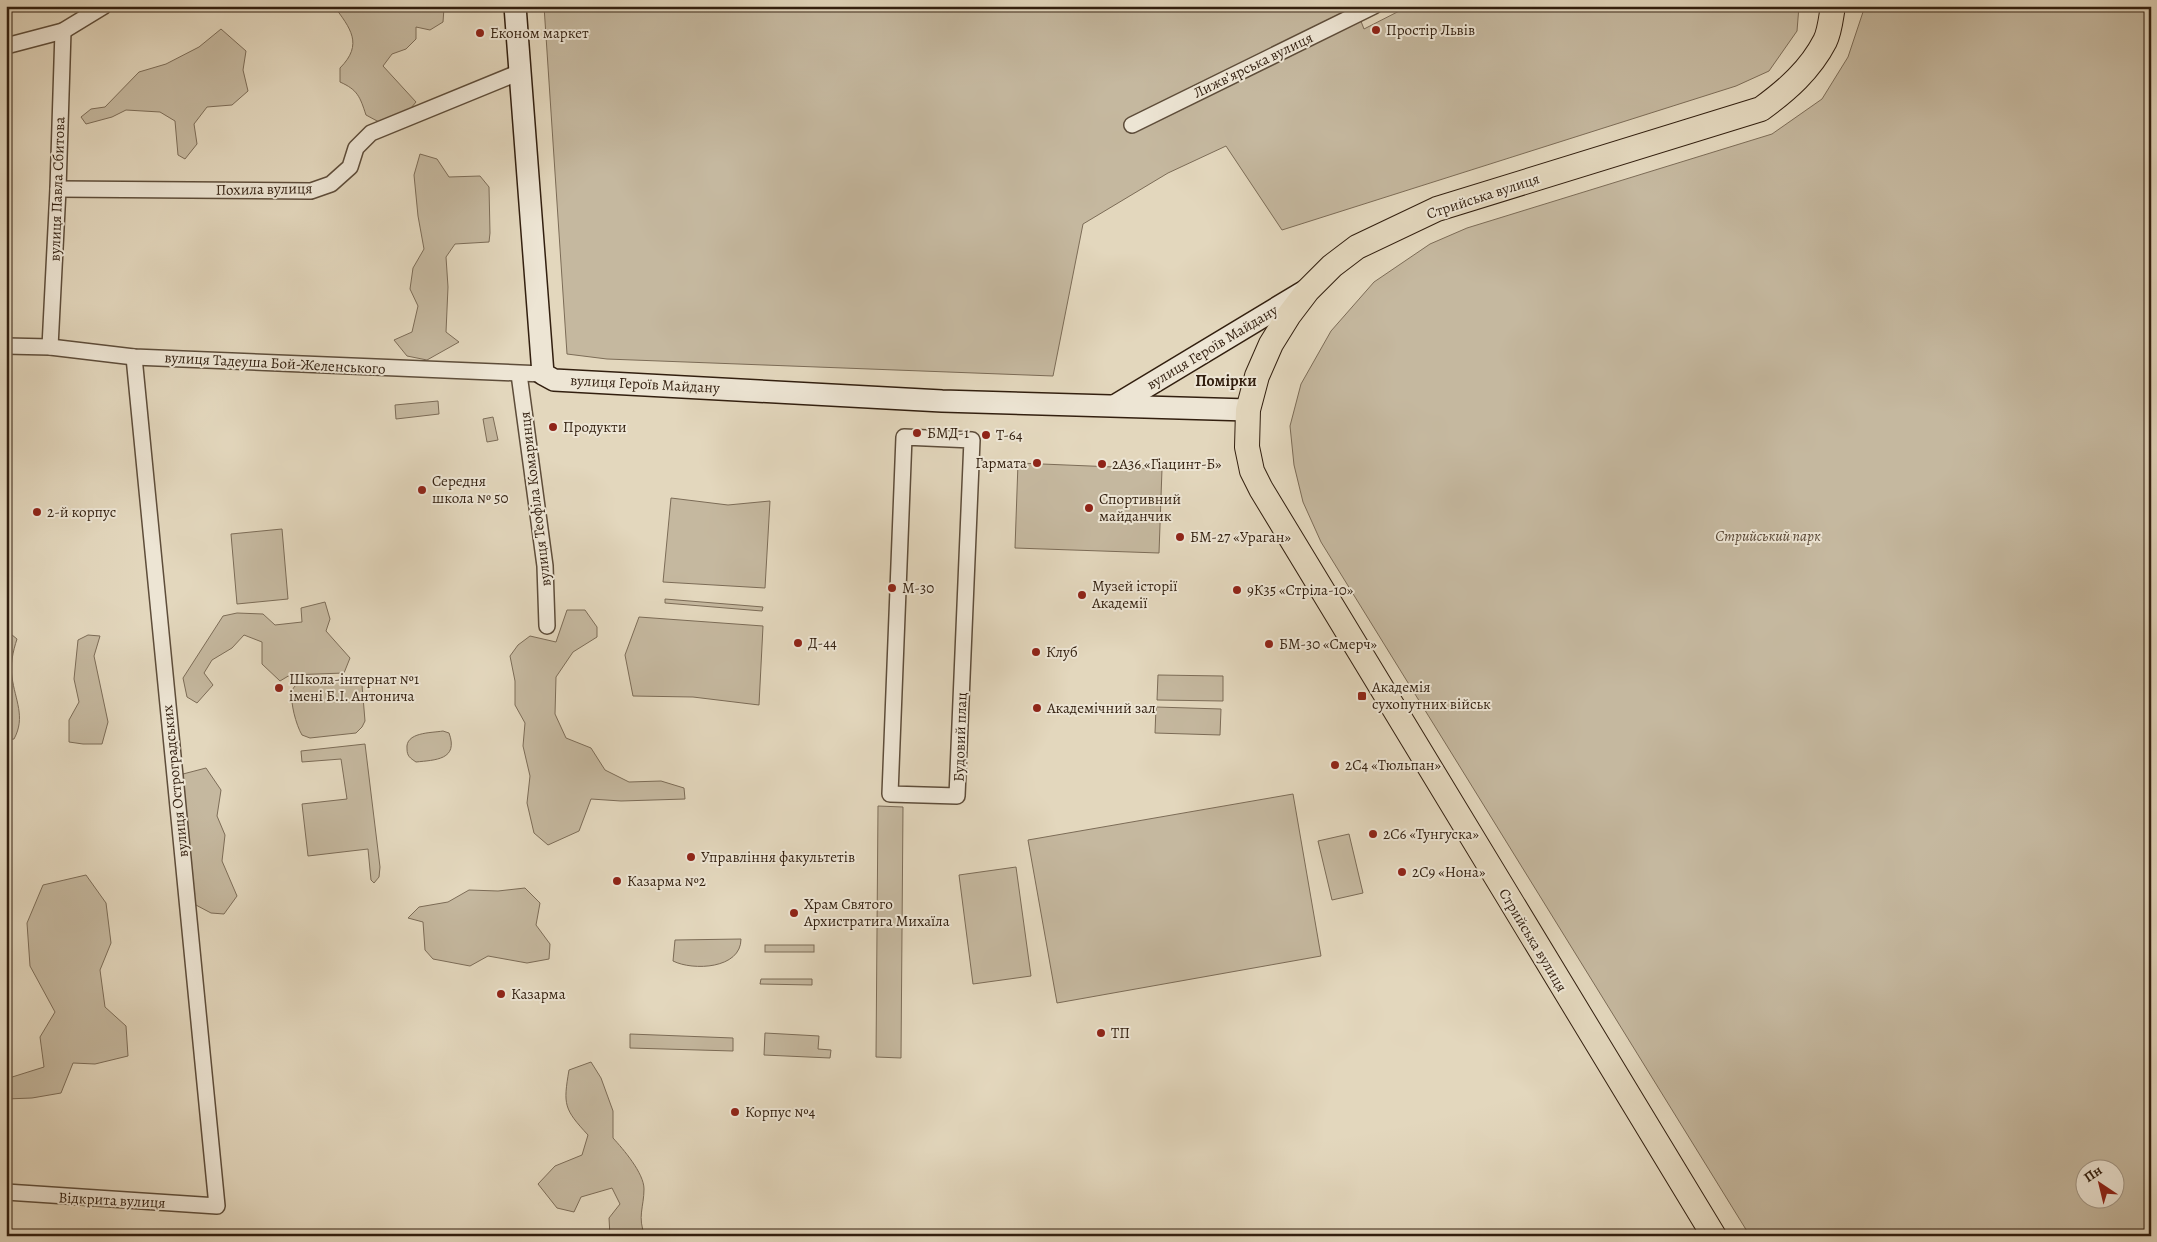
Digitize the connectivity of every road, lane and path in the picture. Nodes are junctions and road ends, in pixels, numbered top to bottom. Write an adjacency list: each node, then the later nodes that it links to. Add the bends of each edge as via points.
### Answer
1 (104, 6): 5 (street)
2 (515, 6): 7 (main road)
3 (1374, 6): 8 (street, Лижвʼярська вулиця)
4 (1833, 6): 10 (main road, Стрийська вулиця, via 1826,39 1810,65 1790,87 1761,109 1437,209 1357,247)
5 (63, 31): 6 (street); 9 (street, вулиця Павла Сбитова)
6 (6, 46)
7 (520, 72): 9 (street, Похила вулиця, via 371,133 356,148 350,167 331,184 311,191); 15 (main road)
8 (1132, 125)
9 (58, 189): 12 (street, вулиця Павла Сбитова)
10 (1308, 290): 16 (main road, вулиця Героїв Майдану); 17 (main road, Стрийська вулиця, via 1271,344 1257,376)
11 (6, 346): 12 (street, вулиця Тадеуша Бой-Желенського)
12 (50, 347): 13 (street, вулиця Тадеуша Бой-Желенського)
13 (134, 357): 14 (street, вулиця Тадеуша Бой-Желенського); 21 (street, вулиця Остроградських)
14 (519, 374): 15 (street, вулиця Тадеуша Бой-Желенського); 19 (street, вулиця Теофіла Комаринця, via 545,566)
15 (544, 374): 16 (main road, вулиця Героїв Майдану, via 554,380 942,401)
16 (1116, 405): 17 (main road, вулиця Героїв Майдану)
17 (1248, 410): 22 (main road, Стрийська вулиця, via 1247,447 1252,471 1261,489)
18 (904, 437): 18 (street, Будовий плац, via 972,440 957,796 890,794)
19 (547, 626)
20 (6, 1192): 21 (street, Відкрита вулиця)
21 (217, 1206)
22 (1714, 1236)

